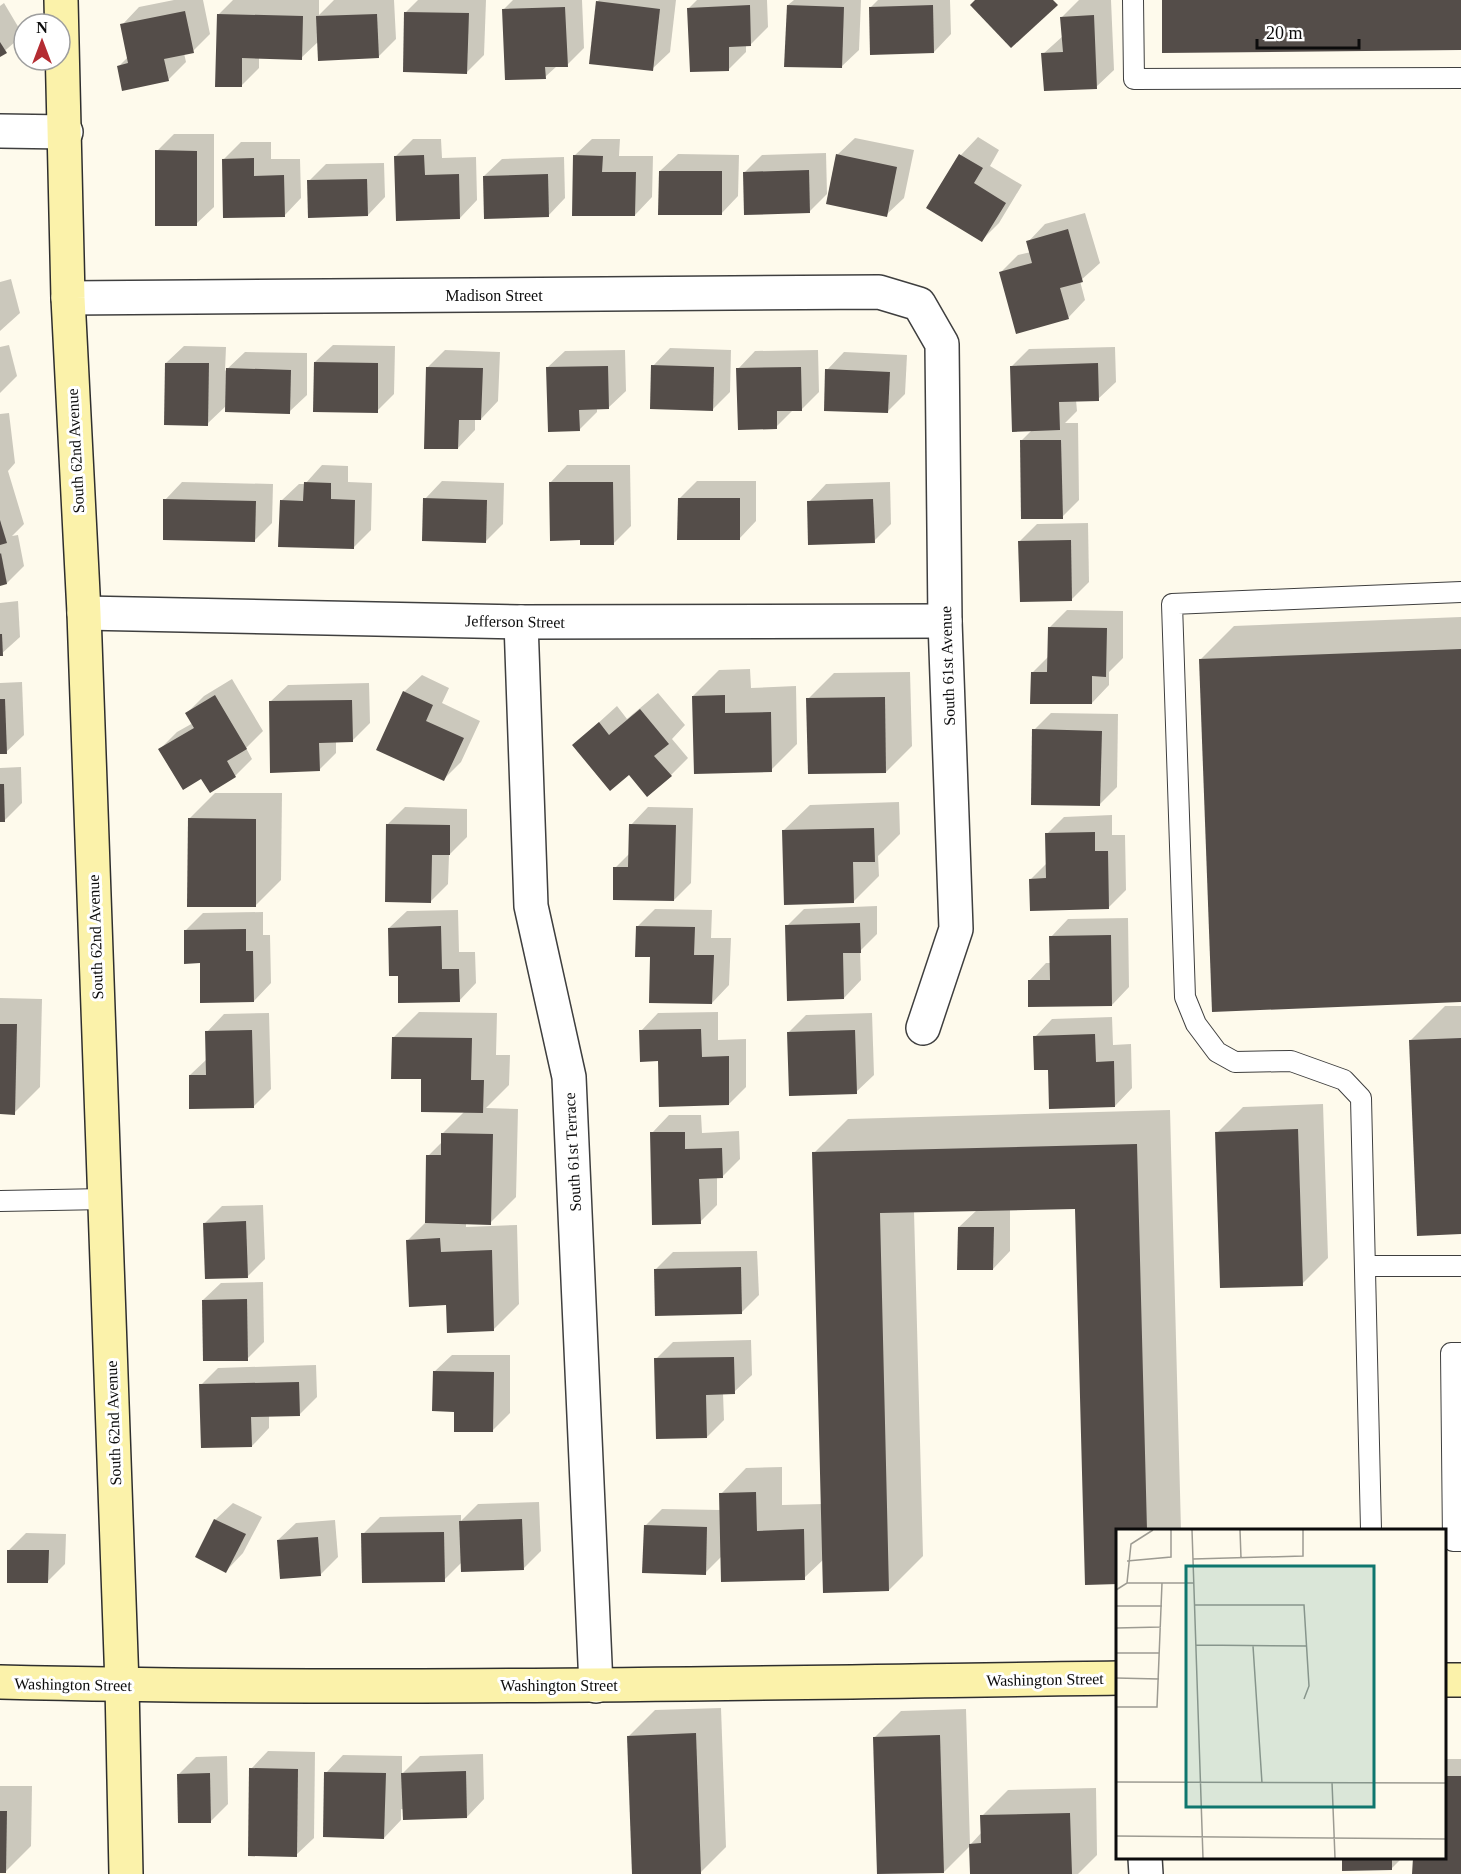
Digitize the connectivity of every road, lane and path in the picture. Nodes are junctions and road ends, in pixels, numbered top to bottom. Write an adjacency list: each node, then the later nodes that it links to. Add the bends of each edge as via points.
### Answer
1 (61, 0): 5 (street, South 62nd Avenue)
2 (1132, 0): 3 (lane, via 1134,79)
3 (1461, 78)
4 (0, 131): 5 (street)
5 (66, 132): 6 (street, South 62nd Avenue)
6 (68, 298): 7 (street, Madison Street, via 879,292); 9 (street, South 62nd Avenue)
7 (919, 304): 10 (street, South 61st Avenue, via 942,344)
8 (1461, 592): 15 (lane, via 1172,604 1185,997 1196,1024 1216,1052 1234,1062 1290,1061 1344,1080 1361,1098)
9 (84, 613): 11 (street, Jefferson Street); 13 (street, South 62nd Avenue)
10 (945, 621): 11 (street, Jefferson Street); 12 (street, South 61st Avenue, via 956,929)
11 (521, 622): 23 (street, South 61st Terrace, via 531,906 568,1077)
12 (923, 1028)
13 (105, 1199): 14 (lane); 22 (street, South 62nd Avenue)
14 (0, 1201)
15 (1365, 1266): 16 (lane); 18 (lane)
16 (1461, 1266)
17 (1461, 1353): 19 (lane, via 1451,1353 1453,1541)
18 (1371, 1529)
19 (1461, 1541)
20 (1116, 1678): 23 (street, Washington Street)
21 (0, 1682): 22 (street, Washington Street)
22 (122, 1685): 23 (street, Washington Street); 25 (street, South 62nd Avenue)
23 (596, 1686)
24 (1145, 1859): 26 (street)
25 (126, 1874)
26 (1146, 1874)

